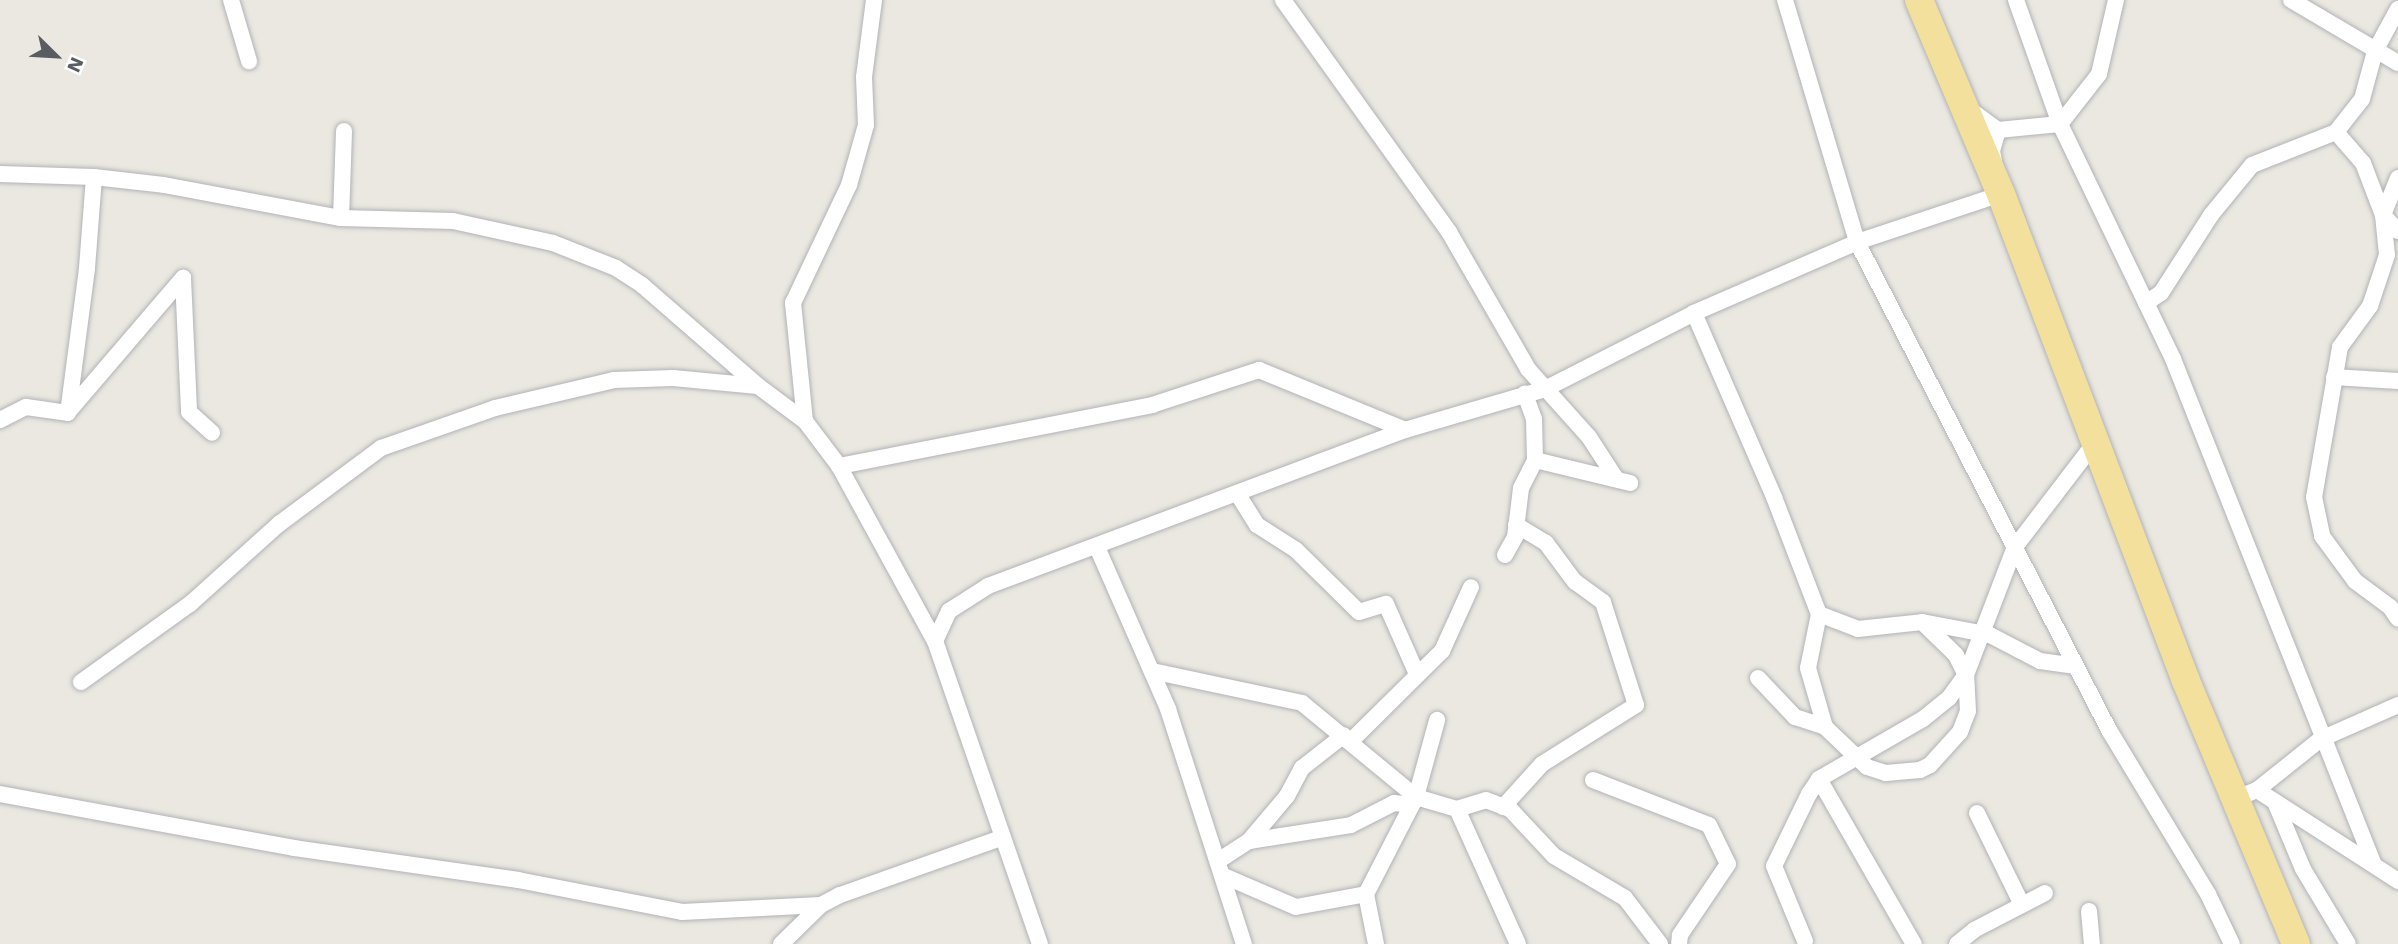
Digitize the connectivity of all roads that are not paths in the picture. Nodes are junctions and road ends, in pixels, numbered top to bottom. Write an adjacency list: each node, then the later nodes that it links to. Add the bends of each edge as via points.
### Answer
1 (231, 0): 11 (street)
2 (874, 0): 36 (street, via 863,77 866,125 849,185 793,303)
3 (1283, 0): 32 (street, via 1449,232 1528,369)
4 (1785, 0): 26 (street)
5 (1919, 0): 13 (highway)
6 (2016, 0): 14 (street)
7 (2116, 0): 14 (street, via 2099,74)
8 (2300, 3): 10 (street)
9 (2398, 9): 10 (street)
10 (2375, 51): 12 (street); 17 (street, via 2362,99)
11 (249, 61)
12 (2398, 63)
13 (1959, 101): 15 (street); 21 (highway)
14 (2060, 124): 15 (street); 27 (street)
15 (1998, 130): 21 (street, via 1992,152)
16 (344, 131): 24 (street)
17 (2336, 132): 23 (street, via 2362,163); 27 (street, via 2252,165 2211,215 2161,293)
18 (0, 174): 19 (street)
19 (94, 177): 24 (street); 34 (street, via 88,268)
20 (2398, 178): 23 (street)
21 (2001, 194): 26 (street); 39 (highway)
22 (2398, 198): 23 (street)
23 (2383, 215): 25 (street); 29 (street, via 2387,255 2370,306 2340,347)
24 (341, 218): 31 (street, via 453,221 584,253 642,285)
25 (2398, 231)
26 (1857, 242): 28 (street); 45 (street)
27 (2146, 303): 63 (street, via 2173,359)
28 (1694, 313): 32 (street); 48 (street)
29 (2334, 377): 30 (street); 49 (street, via 2314,496 2322,536 2355,580 2390,607)
30 (2398, 381)
31 (758, 386): 36 (street); 58 (street, via 673,378 614,380 495,408 381,448 279,524 190,604)
32 (1545, 388): 33 (street); 40 (street, via 1622,480)
33 (1525, 394): 37 (street); 40 (street, via 1534,419)
34 (68, 412): 35 (street, via 26,407); 38 (street, via 183,278 189,412)
35 (0, 420)
36 (805, 421): 41 (street)
37 (1405, 429): 41 (street, via 1259,370 1152,405); 42 (street)
38 (212, 433)
39 (2094, 445): 45 (street); 68 (highway)
40 (1535, 460): 43 (street, via 1521,488)
41 (839, 466): 52 (street)
42 (1237, 493): 44 (street); 55 (street, via 1257,525 1296,550 1359,612 1386,604)
43 (1516, 525): 46 (street); 71 (street, via 1546,543 1574,582 1603,602 1636,705 1542,764)
44 (1097, 547): 52 (street, via 988,586 949,611); 54 (street)
45 (2015, 547): 51 (street); 53 (street)
46 (1505, 555)
47 (1471, 587): 55 (street, via 1442,651)
48 (1819, 614): 50 (street, via 1858,629); 61 (street, via 1808,668)
49 (2398, 619)
50 (1922, 622): 51 (street); 56 (street, via 1956,655)
51 (1980, 633): 53 (street, via 2040,661); 56 (street)
52 (935, 641): 74 (street)
53 (2076, 666): 95 (street, via 2109,730 2208,894)
54 (1152, 671): 62 (street, via 1296,700); 77 (street)
55 (1417, 674): 62 (street)
56 (1966, 674): 64 (street, via 1949,698 1923,719); 64 (street, via 1965,720 1930,765 1880,773)
57 (1758, 678): 61 (street, via 1795,717)
58 (81, 682)
59 (2398, 705): 63 (street)
60 (1437, 720): 69 (street)
61 (1825, 727): 64 (street)
62 (1348, 738): 69 (street); 75 (street, via 1302,768 1287,796)
63 (2321, 739): 68 (street); 76 (street)
64 (1858, 760): 65 (street)
65 (1819, 779): 84 (street, via 1774,866); 92 (street)
66 (1593, 780): 91 (street, via 1709,825 1728,863 1680,935)
67 (0, 794): 81 (street, via 294,848 518,880 682,912)
68 (2247, 794): 70 (street); 96 (highway)
69 (1414, 801): 72 (street); 75 (street, via 1394,803 1351,825); 80 (street)
70 (2275, 802): 76 (street); 97 (street, via 2303,869)
71 (1503, 807): 72 (street, via 1486,800); 90 (street, via 1555,856 1625,898)
72 (1457, 809): 89 (street)
73 (1978, 813): 82 (street)
74 (1001, 838): 81 (street, via 934,858); 86 (street)
75 (1249, 841): 77 (street)
76 (2374, 865): 78 (street)
77 (1221, 868): 80 (street, via 1296,907); 87 (street)
78 (2398, 881)
79 (2045, 893): 82 (street)
80 (1366, 894): 88 (street)
81 (821, 905): 85 (street)
82 (2022, 905): 93 (street)
83 (2089, 911): 94 (street)
84 (1805, 941)
85 (781, 944)
86 (1040, 944)
87 (1244, 944)
88 (1376, 944)
89 (1518, 944)
90 (1660, 944)
91 (1679, 944)
92 (1914, 944)
93 (1957, 944)
94 (2092, 944)
95 (2232, 944)
96 (2296, 944)
97 (2348, 944)

